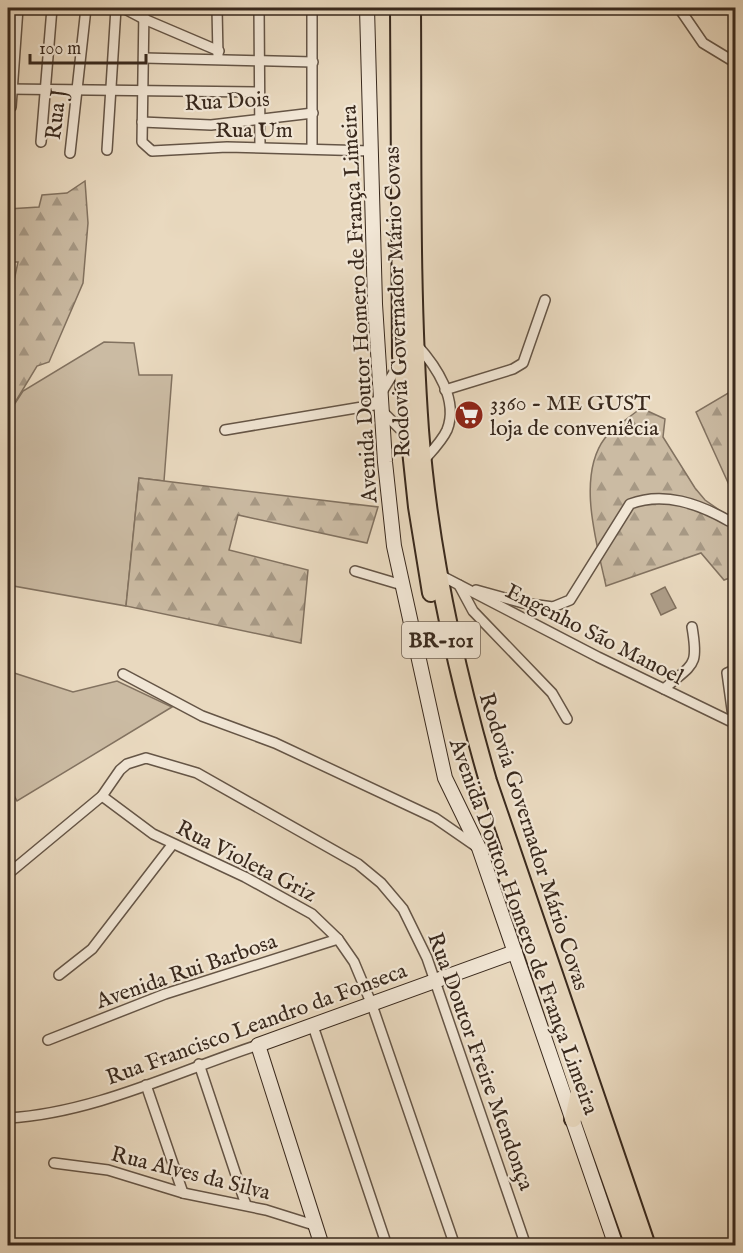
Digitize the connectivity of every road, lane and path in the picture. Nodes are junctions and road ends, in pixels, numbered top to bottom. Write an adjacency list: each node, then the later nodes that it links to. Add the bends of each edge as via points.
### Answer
1 (18, 8): 21 (street)
2 (52, 8): 22 (street)
3 (86, 8): 23 (street, Rua J)
4 (116, 8): 24 (street)
5 (123, 8): 14 (street)
6 (144, 8): 14 (street)
7 (217, 8): 15 (street)
8 (259, 8): 18 (street)
9 (312, 8): 19 (street)
10 (367, 8): 35 (main road, Avenida Doutor Homero de França Limeira)
11 (399, 8): 39 (highway, Rodovia Governador Mário Covas / BR-101)
12 (412, 8): 38 (highway, Rodovia Governador Mário Covas / BR-101)
13 (679, 8): 20 (street, via 704,43)
14 (144, 19): 15 (street); 16 (street)
15 (219, 51): 17 (street)
16 (144, 58): 17 (street); 25 (street)
17 (218, 61): 18 (street)
18 (258, 61): 19 (street); 26 (street)
19 (313, 62): 28 (street)
20 (735, 63)
21 (9, 89): 22 (street); 27 (street)
22 (45, 89): 23 (street); 31 (street)
23 (78, 90): 24 (street); 36 (street, Rua J)
24 (112, 91): 25 (street); 34 (street)
25 (143, 91): 26 (street); 30 (street)
26 (258, 92): 29 (street)
27 (11, 107)
28 (313, 113): 29 (street, Rua Dois); 33 (street)
29 (258, 119): 30 (street, Rua Dois, via 211,125); 32 (street)
30 (142, 122): 32 (street, Rua Um, via 142,142 152,151)
31 (40, 142)
32 (260, 147): 33 (street, Rua Um)
33 (312, 149): 35 (street, Rua Um)
34 (107, 150)
35 (370, 151): 41 (main road, Avenida Doutor Homero de França Limeira)
36 (70, 153)
37 (545, 300): 40 (street, via 523,363)
38 (416, 343): 40 (street); 44 (highway, Rodovia Governador Mário Covas / BR-101)
39 (401, 356): 41 (street); 43 (highway, Rodovia Governador Mário Covas / BR-101)
40 (446, 390): 44 (street, via 450,412 447,430)
41 (379, 404): 42 (street); 43 (street); 48 (main road, Avenida Doutor Homero de França Limeira, via 388,509)
42 (225, 430)
43 (411, 440): 70 (highway, Rodovia Governador Mário Covas / BR-101, via 427,578 461,720 488,816)
44 (424, 460): 47 (highway, Rodovia Governador Mário Covas / BR-101)
45 (729, 520): 49 (street, via 701,505 647,498 630,504 570,600 553,607)
46 (355, 570): 48 (street)
47 (438, 574): 49 (street, Engenho São Manoel); 83 (highway, Rodovia Governador Mário Covas / BR-101, via 488,781)
48 (402, 585): 58 (main road, Avenida Doutor Homero de França Limeira, via 445,778)
49 (459, 585): 53 (street, Engenho São Manoel); 54 (street, via 473,612 552,693)
50 (692, 627): 53 (street, via 695,662)
51 (735, 669): 55 (street, via 727,673)
52 (123, 674): 58 (street, via 202,716 275,743 435,818)
53 (664, 689): 55 (street, Engenho São Manoel)
54 (567, 719)
55 (735, 723)
56 (102, 796): 57 (street, Rua Violeta Griz); 59 (street, Rua Doutor Freire Mendonça); 63 (street, Rua Doutor Freire Mendonça, via 127,764 154,759 197,773 284,821 358,864 392,895 417,934)
57 (172, 845): 60 (street, Rua Violeta Griz, via 297,905); 62 (street, via 92,949)
58 (479, 848): 61 (main road, Avenida Doutor Homero de França Limeira)
59 (8, 874)
60 (338, 939): 64 (street, Rua Violeta Griz, via 354,962); 66 (street, Avenida Rui Barbosa, via 156,997)
61 (515, 952): 63 (main road, Rua Francisco Leandro da Fonseca); 72 (main road, Avenida Doutor Homero de França Limeira)
62 (59, 975)
63 (436, 981): 64 (main road, Rua Francisco Leandro da Fonseca); 80 (street, Rua Doutor Freire Mendonça)
64 (372, 1005): 65 (main road, Rua Francisco Leandro da Fonseca); 79 (street, Rua Violeta Griz)
65 (313, 1026): 67 (main road, Rua Francisco Leandro da Fonseca); 78 (street)
66 (48, 1040)
67 (258, 1045): 68 (street, Rua Francisco Leandro da Fonseca); 76 (main road)
68 (199, 1064): 69 (street, Rua Francisco Leandro da Fonseca); 75 (street)
69 (146, 1085): 71 (street, Rua Francisco Leandro da Fonseca, via 71,1108); 74 (street)
70 (579, 1091): 72 (highway); 82 (highway, Rodovia Governador Mário Covas / BR-101)
71 (8, 1118)
72 (573, 1119): 81 (main road, Avenida Doutor Homero de França Limeira)
73 (54, 1163): 74 (street, Rua Alves da Silva, via 108,1170)
74 (183, 1193): 75 (street, Rua Alves da Silva)
75 (246, 1205): 76 (street, Rua Alves da Silva)
76 (317, 1226): 77 (main road)
77 (322, 1245)
78 (387, 1245)
79 (455, 1245)
80 (526, 1245)
81 (616, 1245)
82 (634, 1245)
83 (647, 1245)

